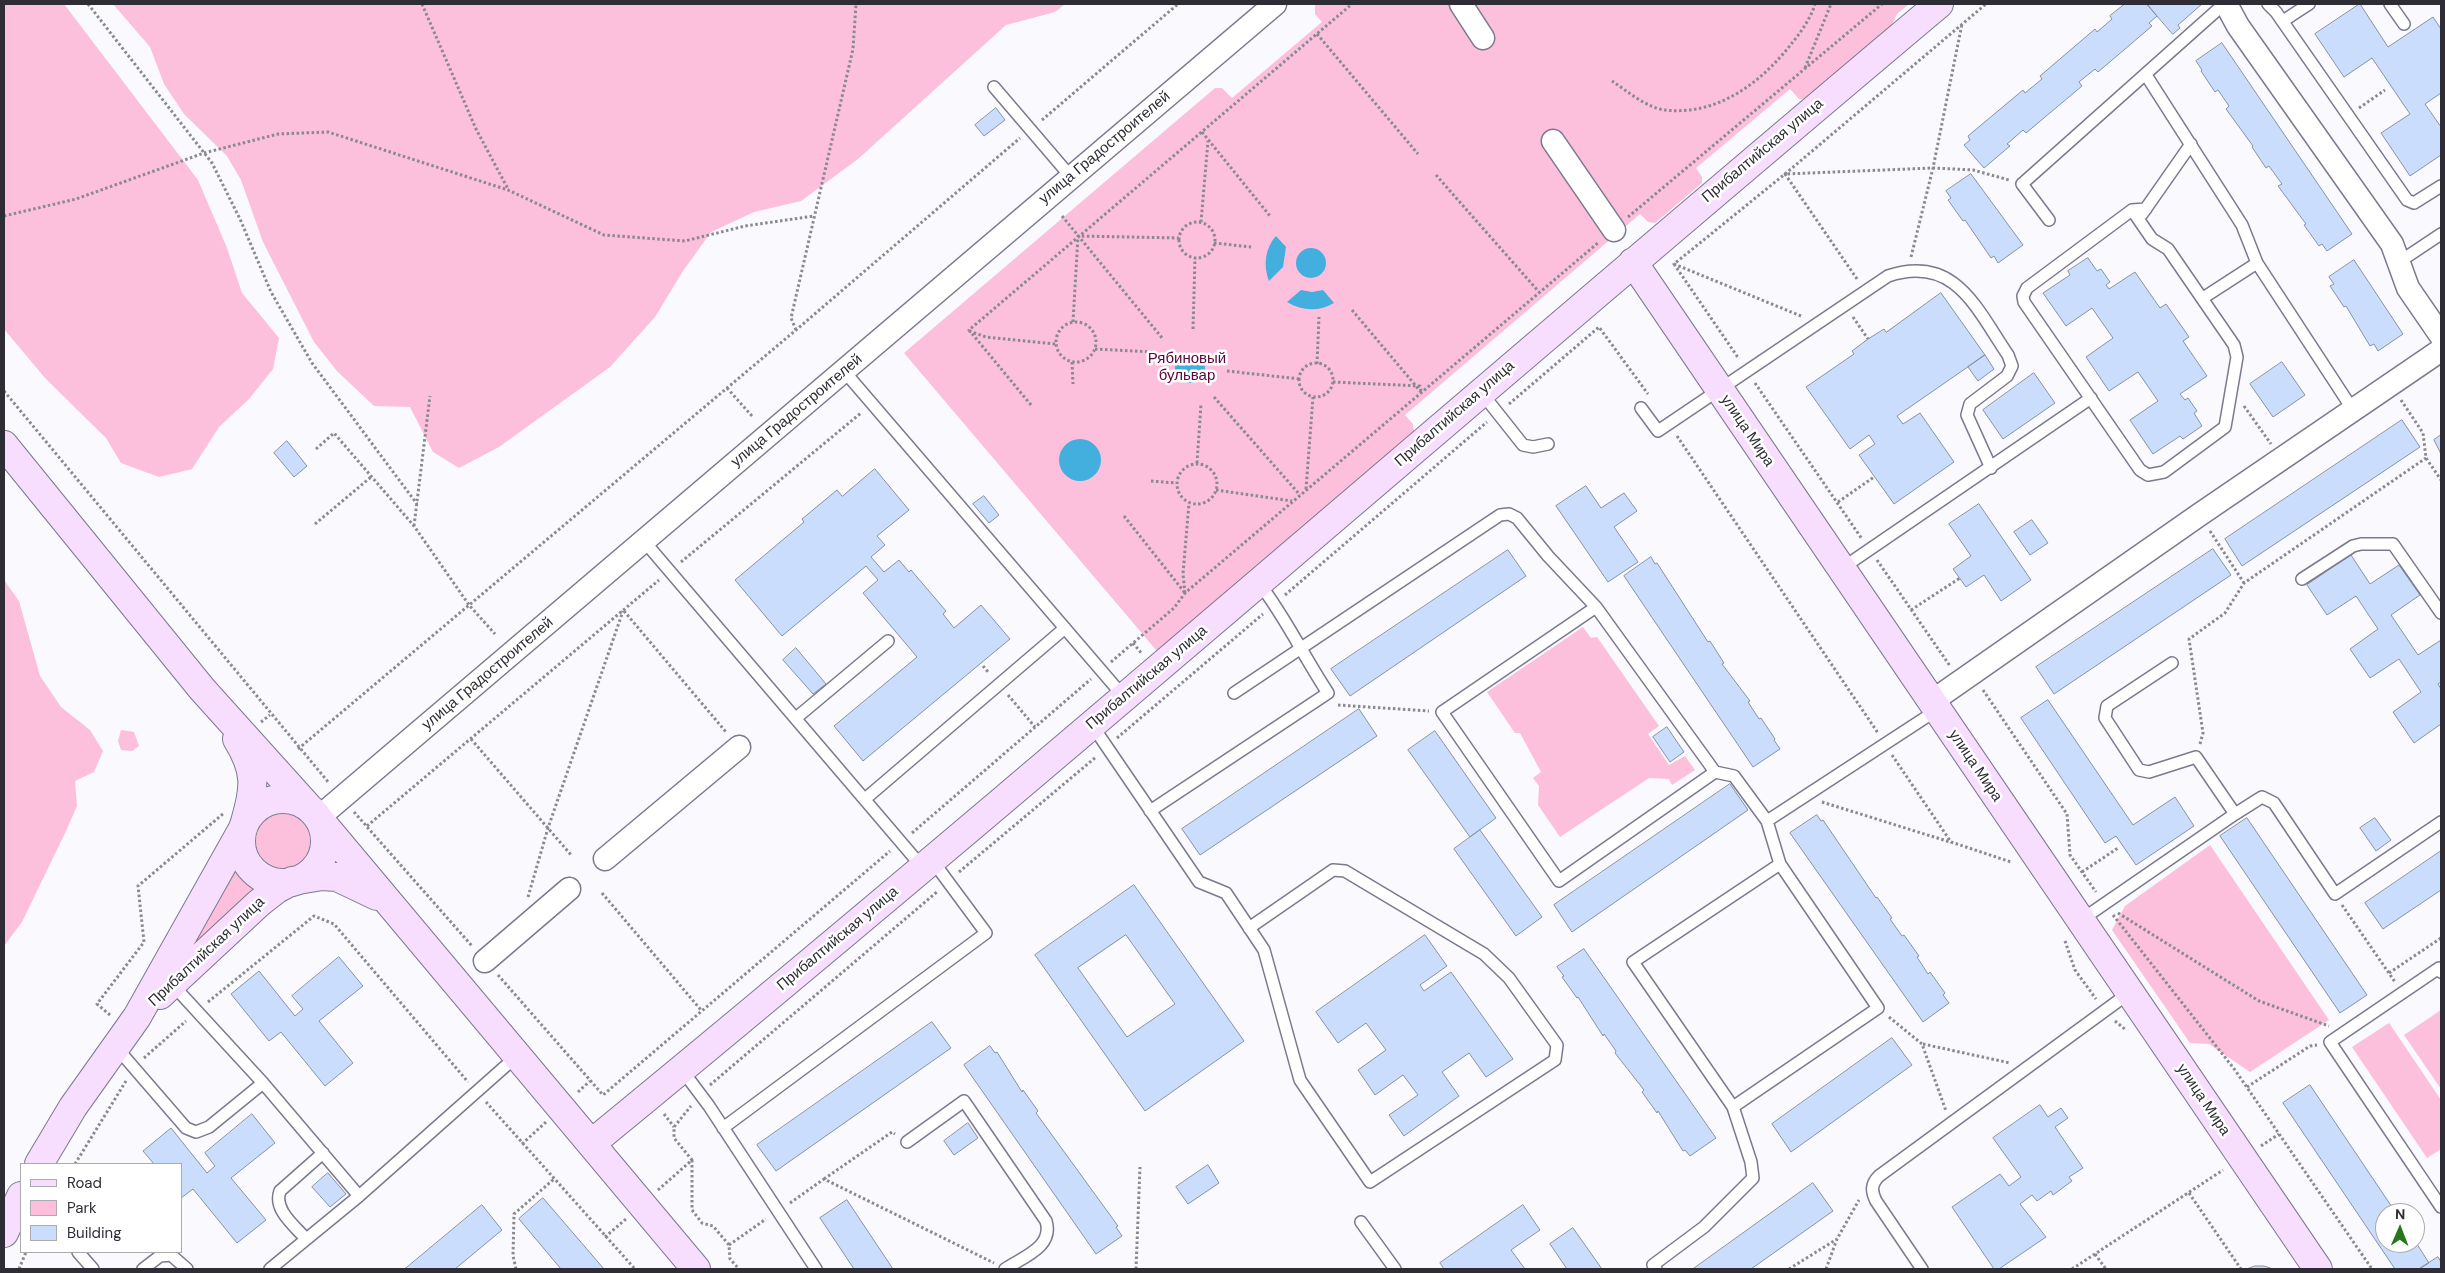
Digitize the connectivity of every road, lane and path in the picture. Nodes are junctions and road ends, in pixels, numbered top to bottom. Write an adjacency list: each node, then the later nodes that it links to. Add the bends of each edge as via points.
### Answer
1 (88, 4): 31 (path)
2 (422, 4): 39 (path, via 476,129)
3 (856, 4): 43 (path, via 853,49)
4 (1178, 4): 26 (path)
5 (1275, 4): 36 (street, улица Градостроителей)
6 (1352, 4): 20 (path)
7 (1461, 4): 21 (street)
8 (1815, 4): 24 (path, via 1798,36 1766,73 1728,98 1707,106 1663,110)
9 (1831, 4): 22 (path)
10 (1882, 4): 22 (path)
11 (1938, 4): 57 (street, Прибалтийская улица)
12 (1986, 4): 18 (path)
13 (2225, 4): 23 (lane); 55 (street)
14 (2268, 4): 17 (lane)
15 (2310, 4): 17 (lane)
16 (2390, 4): 19 (lane)
17 (2283, 21): 38 (lane, via 2406,200 2421,200)
18 (1962, 24): 33 (path); 34 (path)
19 (2404, 24)
20 (1317, 34): 27 (path); 32 (path)
21 (1483, 38)
22 (1805, 69): 49 (path)
23 (2146, 75): 30 (lane); 37 (lane)
24 (1612, 81)
25 (994, 87): 26 (lane)
26 (1031, 129): 36 (lane); 70 (path)
27 (1202, 132): 28 (path); 51 (path)
28 (1208, 140): 45 (path); 48 (path)
29 (1552, 141): 49 (street)
30 (2191, 144): 40 (lane); 58 (lane, via 2242,225)
31 (204, 153): 39 (path, via 278,134 328,132); 42 (path, via 76,199); 124 (path, via 240,219 271,292 312,363)
32 (1418, 154)
33 (1933, 168): 34 (path); 37 (path, via 1973,170); 60 (path)
34 (1785, 174): 59 (path); 61 (path)
35 (1436, 175): 62 (path)
36 (1071, 178): 81 (street, улица Градостроителей)
37 (2022, 184): 46 (lane)
38 (2441, 186)
39 (508, 190): 43 (path, via 604,235 685,241 745,226)
40 (2146, 209): 41 (lane); 47 (lane)
41 (2132, 210): 47 (lane); 97 (lane, via 2027,288 2023,296)
42 (4, 216)
43 (814, 216): 70 (path, via 790,318)
44 (1062, 216): 51 (path)
45 (1270, 216)
46 (2049, 220)
47 (2138, 220): 63 (lane, via 2152,239 2168,250)
48 (1201, 222): 52 (path, via 1186,225); 53 (path, via 1212,230)
49 (1614, 230): 62 (path)
50 (2441, 234): 55 (lane)
51 (1078, 236): 52 (path); 67 (path); 71 (path); 73 (path)
52 (1179, 238): 56 (path, via 1183,251)
53 (1214, 243): 54 (path); 56 (path, via 1208,254)
54 (1251, 247)
55 (2396, 253): 72 (street, via 2408,288)
56 (1195, 258): 69 (path)
57 (1633, 262): 89 (street, улица Мира); 93 (street, Прибалтийская улица)
58 (2257, 262): 63 (lane); 102 (lane)
59 (1674, 264): 68 (path); 83 (path)
60 (1908, 270): 61 (lane, via 1888,276); 112 (lane, via 1946,278 1964,290 2008,355 2012,366 2007,376 1970,404 1967,415)
61 (1866, 291): 64 (lane)
62 (1539, 292): 92 (path)
63 (2203, 298): 90 (lane, via 2234,345 2237,357)
64 (1844, 306): 68 (lane); 74 (path)
65 (1352, 310): 92 (path)
66 (1319, 317): 80 (path)
67 (1072, 322): 75 (path, via 1060,330); 76 (path, via 1084,323 1093,330)
68 (1818, 323): 83 (lane)
69 (1193, 329)
70 (796, 330): 88 (path)
71 (969, 330): 75 (path, via 986,337); 100 (path)
72 (2441, 336)
73 (1164, 339)
74 (1868, 340)
75 (1056, 344): 79 (path, via 1060,354)
76 (1095, 348): 78 (path); 79 (path, via 1086,360)
77 (2441, 350): 87 (street)
78 (1153, 352)
79 (1072, 362): 86 (path)
80 (1317, 364): 84 (path, via 1306,368); 85 (path, via 1329,370)
81 (844, 371): 98 (lane); 129 (street, улица Градостроителей)
82 (1227, 371): 84 (path)
83 (1747, 371): 89 (lane); 122 (path)
84 (1300, 378): 96 (path, via 1303,390)
85 (1333, 382): 92 (path, via 1420,386); 96 (path, via 1326,394)
86 (1073, 384)
87 (2391, 384): 102 (street); 110 (path, via 2423,432)
88 (727, 388): 104 (path); 138 (path)
89 (1719, 389): 105 (lane); 131 (street, улица Мира)
90 (2233, 389): 97 (lane, via 2227,422 2222,431 2164,472 2148,475 2140,470); 109 (path)
91 (4, 391): 156 (path)
92 (1421, 392): 119 (path)
93 (1481, 392): 103 (lane); 137 (street, Прибалтийская улица)
94 (430, 396): 124 (path)
95 (1214, 397): 120 (path)
96 (1313, 397): 119 (path)
97 (2091, 398): 112 (lane)
98 (873, 403): 132 (path); 143 (lane)
99 (1201, 404): 111 (path)
100 (1031, 405)
101 (1641, 408): 105 (lane, via 1658,431)
102 (2353, 410): 109 (street)
103 (1497, 414): 105 (path, via 1599,327); 106 (lane, via 1524,446); 137 (path)
104 (752, 416)
105 (1669, 423): 161 (path)
106 (1548, 444)
107 (4, 445): 150 (street)
108 (316, 449): 113 (path, via 334,433)
109 (2282, 458): 125 (street)
110 (2426, 458): 115 (path); 135 (path)
111 (1197, 463): 117 (path, via 1182,469); 118 (path, via 1213,472)
112 (1991, 468): 130 (lane)
113 (371, 477): 127 (path); 128 (path)
114 (1874, 477): 122 (path)
115 (2441, 480)
116 (1151, 481): 117 (path)
117 (1176, 483): 123 (path, via 1181,496)
118 (1216, 490): 121 (path); 123 (path, via 1203,503)
119 (1306, 490): 120 (path)
120 (1300, 495): 121 (path)
121 (1293, 501): 136 (path)
122 (1838, 502): 130 (path)
123 (1189, 503): 136 (path, via 1183,574)
124 (417, 504): 128 (path)
125 (2199, 515): 135 (path); 149 (street)
126 (1124, 516): 136 (path)
127 (315, 524)
128 (414, 526): 138 (path)
129 (644, 541): 132 (lane); 168 (street, улица Градостроителей)
130 (1869, 550): 131 (lane); 141 (path)
131 (1841, 569): 154 (street, улица Мира)
132 (670, 571): 140 (path); 157 (lane)
133 (1960, 578): 141 (path)
134 (2302, 579): 142 (lane, via 2353,546 2392,544)
135 (2244, 582): 165 (path, via 2225,613 2189,639 2203,733)
136 (1185, 593): 148 (path, via 1174,608)
137 (1267, 593): 146 (lane); 153 (street, Прибалтийская улица); 162 (path)
138 (469, 605): 144 (path); 164 (path)
139 (1596, 607): 146 (lane, via 1517,518 1509,514 1500,516); 155 (lane); 166 (lane)
140 (623, 610): 160 (path); 163 (path); 176 (path)
141 (1911, 610): 149 (path, via 1952,670)
142 (2441, 614)
143 (1065, 628): 148 (lane); 169 (lane)
144 (495, 634)
145 (888, 641): 157 (lane)
146 (1301, 648): 151 (lane); 152 (lane)
147 (2172, 663): 165 (lane, via 2107,706 2105,718 2139,770 2149,772)
148 (1101, 670): 153 (lane); 177 (path)
149 (1966, 677): 154 (street); 185 (path, via 1980,686 2068,814 2070,855)
150 (202, 689): 159 (street, Прибалтийская улица); 173 (street, via 239,742 253,774 253,795)
151 (1234, 693)
152 (1328, 693): 155 (path, via 1336,705); 170 (lane)
153 (1124, 697): 158 (street, Прибалтийская улица)
154 (1934, 706): 161 (lane); 194 (street, улица Мира)
155 (1442, 712): 166 (lane, via 1559,881)
156 (270, 715): 159 (path); 164 (path)
157 (796, 718): 169 (lane)
158 (1091, 725): 162 (lane); 182 (street, Прибалтийская улица)
159 (246, 736): 171 (street, Прибалтийская улица)
160 (471, 739): 168 (path, via 367,826); 176 (path)
161 (1885, 744): 167 (lane); 178 (path)
162 (1108, 746): 170 (lane); 187 (path)
163 (738, 747): 181 (street)
164 (298, 748): 168 (path)
165 (2196, 758): 172 (lane)
166 (1715, 772): 174 (lane, via 1734,776)
167 (1805, 796): 174 (lane); 178 (path)
168 (342, 798): 171 (street, улица Градостроителей)
169 (865, 800): 177 (lane)
170 (1150, 810): 195 (lane, via 1199,882 1226,893)
171 (315, 814): 173 (street, via 295,801 275,800); 186 (street, via 325,837 322,857 310,873); 192 (street, Прибалтийская улица)
172 (2235, 814): 190 (lane, via 2256,799 2269,798); 193 (lane)
173 (239, 820): 186 (street, via 242,850 252,869 270,880); 200 (street, Прибалтийская улица); 206 (path, via 138,886 144,942 97,1004)
174 (1767, 821): 183 (lane)
175 (2441, 822): 190 (lane)
176 (548, 828): 180 (path); 191 (path)
177 (901, 842): 182 (lane); 204 (path)
178 (1951, 842): 184 (path, via 2011,860)
179 (2118, 848): 185 (path)
180 (572, 856)
181 (605, 859)
182 (927, 864): 187 (lane); 214 (street, Прибалтийская улица)
183 (1780, 864): 203 (lane); 219 (lane, via 1633,962)
184 (2016, 869)
185 (2082, 872): 193 (path)
186 (292, 882): 192 (street, Прибалтийская улица, via 322,876 337,877 366,889); 200 (street, Прибалтийская улица, via 277,888)
187 (949, 882): 217 (path); 221 (lane, via 986,933)
188 (568, 889): 197 (street)
189 (602, 893): 204 (path)
190 (2335, 894): 199 (path)
191 (527, 899)
192 (388, 904): 212 (street, Прибалтийская улица)
193 (2104, 904): 194 (lane); 208 (path, via 2259,1001); 216 (path)
194 (2070, 927): 201 (street, улица Мира); 205 (path, via 2065,941 2076,970)
195 (1249, 928): 195 (lane, via 1333,870 1345,871 1484,954 1509,978 1557,1045 1555,1060 1370,1182 1300,1080 1264,950)
196 (2441, 938): 199 (path)
197 (485, 961)
198 (2441, 972): 202 (lane, via 2439,968)
199 (2389, 974): 202 (path)
200 (167, 978): 206 (street, Прибалтийская улица); 215 (lane)
201 (2130, 993): 205 (lane); 268 (street, улица Мира)
202 (2402, 993): 208 (lane)
203 (1878, 1008): 210 (path); 219 (lane)
204 (701, 1010): 218 (path)
205 (2104, 1012): 207 (path); 213 (lane)
206 (127, 1031): 211 (path, via 140,1037); 215 (lane, via 186,1128 196,1132 209,1127); 228 (street, Прибалтийская улица, via 73,1107)
207 (2127, 1031)
208 (2346, 1031): 209 (lane)
209 (2330, 1042): 216 (path, via 2310,1046); 238 (lane)
210 (1922, 1044): 213 (path); 220 (path)
211 (152, 1050)
212 (518, 1055): 224 (street, Прибалтийская улица); 235 (lane)
213 (2029, 1067): 220 (lane)
214 (682, 1070): 217 (lane); 224 (street, Прибалтийская улица)
215 (263, 1082): 226 (lane)
216 (2247, 1087): 222 (path)
217 (700, 1094): 221 (lane); 227 (path, via 674,1127 674,1138)
218 (603, 1096)
219 (1734, 1107): 261 (lane, via 1753,1178 1704,1227 1653,1265)
220 (1950, 1123): 233 (lane)
221 (723, 1128): 239 (lane)
222 (2279, 1134): 225 (path); 269 (path)
223 (907, 1142): 232 (path, via 892,1132); 258 (lane, via 964,1101 1048,1228 1044,1243)
224 (592, 1143): 237 (street)
225 (2258, 1148)
226 (323, 1153): 235 (lane); 243 (lane, via 280,1191 277,1199 280,1208)
227 (692, 1160): 237 (path); 245 (path, via 692,1210 702,1223 713,1226)
228 (40, 1163)
229 (2218, 1163): 234 (path, via 2224,1171)
230 (1140, 1167): 259 (path)
231 (554, 1179): 254 (path, via 514,1214 513,1256)
232 (824, 1179): 239 (path); 258 (path)
233 (1872, 1183): 244 (path); 264 (lane, via 1876,1201)
234 (2190, 1194): 248 (path); 267 (path)
235 (359, 1196): 243 (lane)
236 (20, 1198): 241 (street)
237 (642, 1204): 242 (path); 255 (street)
238 (2441, 1207)
239 (777, 1212): 245 (path); 257 (lane)
240 (1361, 1222): 260 (lane)
241 (4, 1233)
242 (605, 1237)
243 (306, 1239): 253 (lane)
244 (1837, 1239): 262 (path); 263 (path)
245 (729, 1245): 256 (path, via 730,1259)
246 (26, 1253): 249 (path)
247 (79, 1253): 250 (lane)
248 (2095, 1254): 265 (path); 266 (path)
249 (19, 1269)
250 (93, 1269)
251 (143, 1269): 252 (lane, via 160,1256 171,1255)
252 (187, 1269)
253 (270, 1269)
254 (516, 1269)
255 (696, 1269)
256 (739, 1269)
257 (816, 1269)
258 (1006, 1269)
259 (1136, 1269)
260 (1394, 1269)
261 (1656, 1269)
262 (1789, 1269)
263 (1826, 1269)
264 (1922, 1269)
265 (2072, 1269)
266 (2106, 1269)
267 (2241, 1269)
268 (2318, 1269)
269 (2372, 1269)

